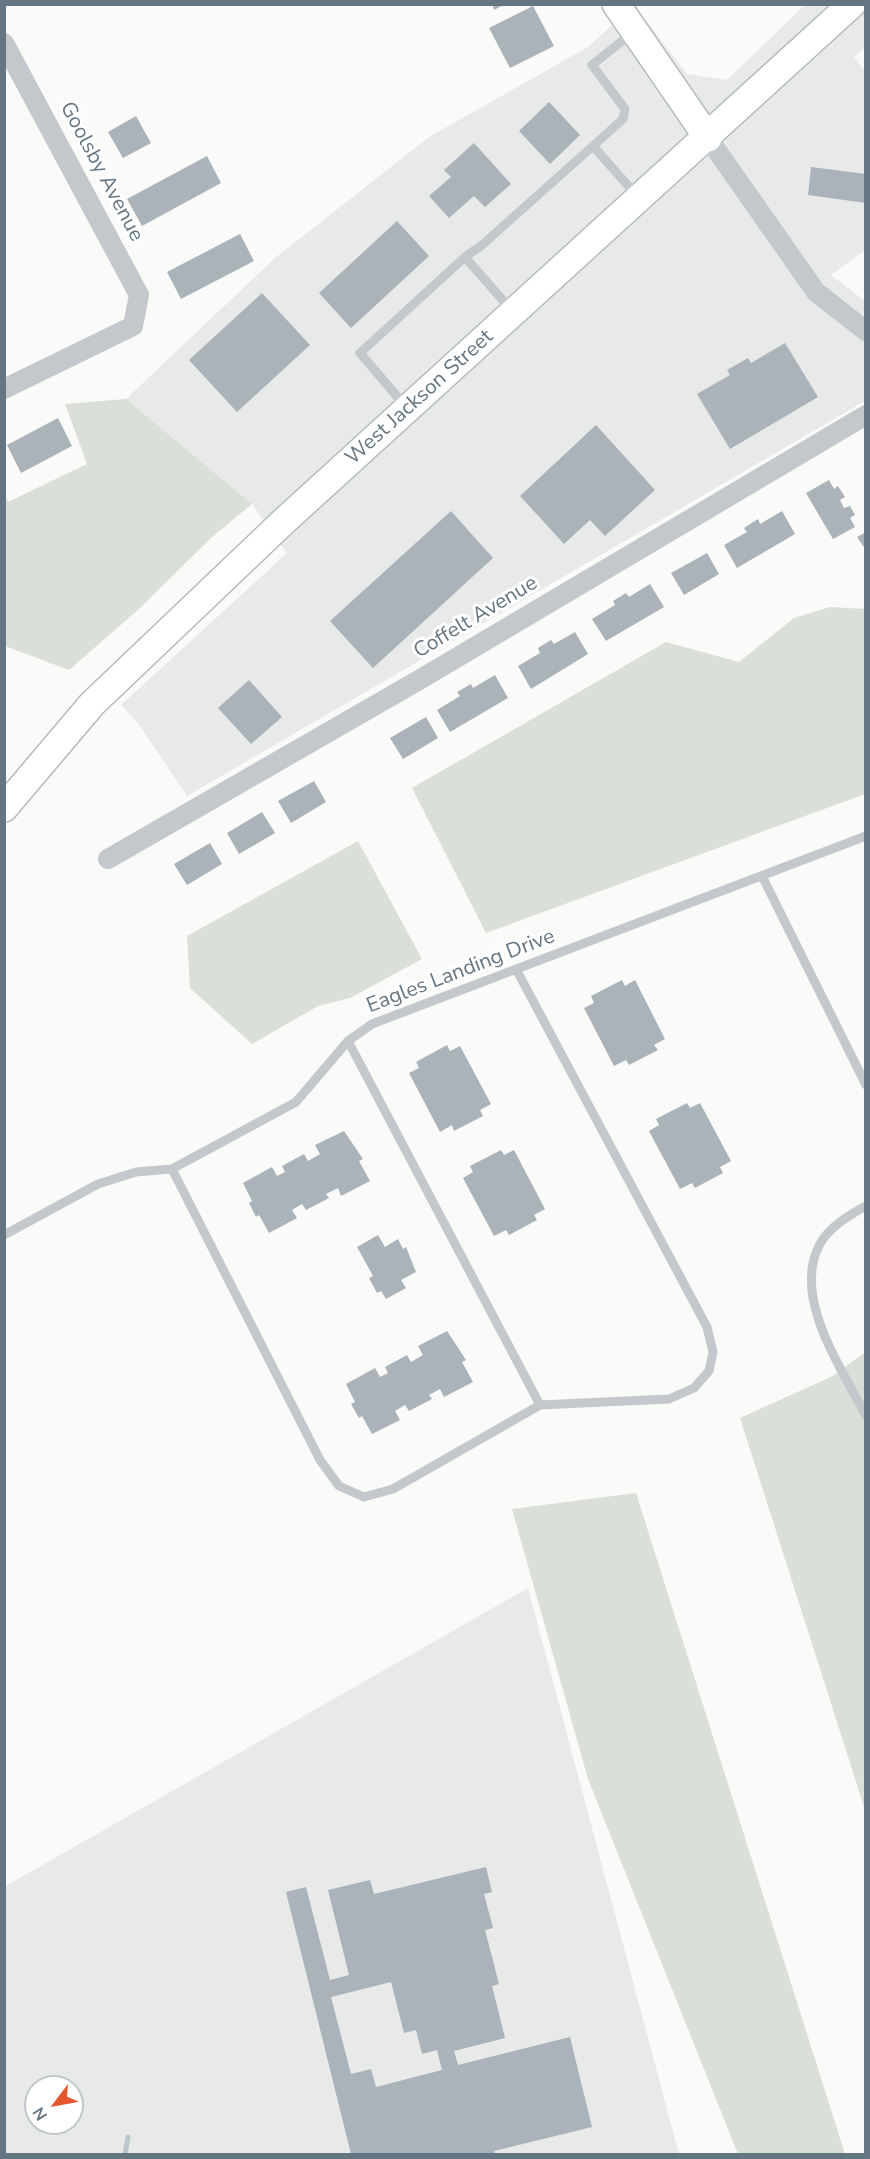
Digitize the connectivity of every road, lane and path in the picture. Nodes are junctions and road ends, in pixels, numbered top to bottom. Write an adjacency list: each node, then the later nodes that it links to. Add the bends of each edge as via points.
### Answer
1 (616, 4): 3 (street)
2 (852, 4): 5 (street, West Jackson Street)
3 (635, 31): 5 (street); 6 (lane, via 592,65 625,109 623,119)
4 (4, 42): 11 (street, Goolsby Avenue, via 139,295 133,326)
5 (708, 138): 7 (street, West Jackson Street); 10 (street, via 816,292)
6 (593, 146): 7 (lane); 8 (lane)
7 (640, 200): 9 (street, West Jackson Street)
8 (465, 257): 9 (lane); 12 (lane, via 360,353)
9 (514, 313): 12 (street, West Jackson Street)
10 (866, 331)
11 (4, 389)
12 (408, 409): 14 (street, West Jackson Street, via 92,704)
13 (866, 415): 16 (street, Coffelt Avenue)
14 (5, 805)
15 (866, 836): 17 (lane, Eagles Landing Drive)
16 (108, 859)
17 (762, 876): 18 (lane, Eagles Landing Drive); 20 (lane)
18 (516, 969): 19 (lane, Eagles Landing Drive, via 372,1024); 24 (lane, via 707,1327 713,1352 709,1371 694,1388 669,1399)
19 (348, 1041): 21 (lane, Eagles Landing Drive, via 296,1102); 24 (lane)
20 (866, 1085)
21 (172, 1170): 23 (lane, Eagles Landing Drive, via 136,1172 98,1184); 24 (lane, via 320,1460 339,1486 364,1497 393,1489)
22 (866, 1206): 25 (lane, via 848,1216 820,1243 811,1277 812,1301)
23 (4, 1235)
24 (540, 1405)
25 (866, 1416)

